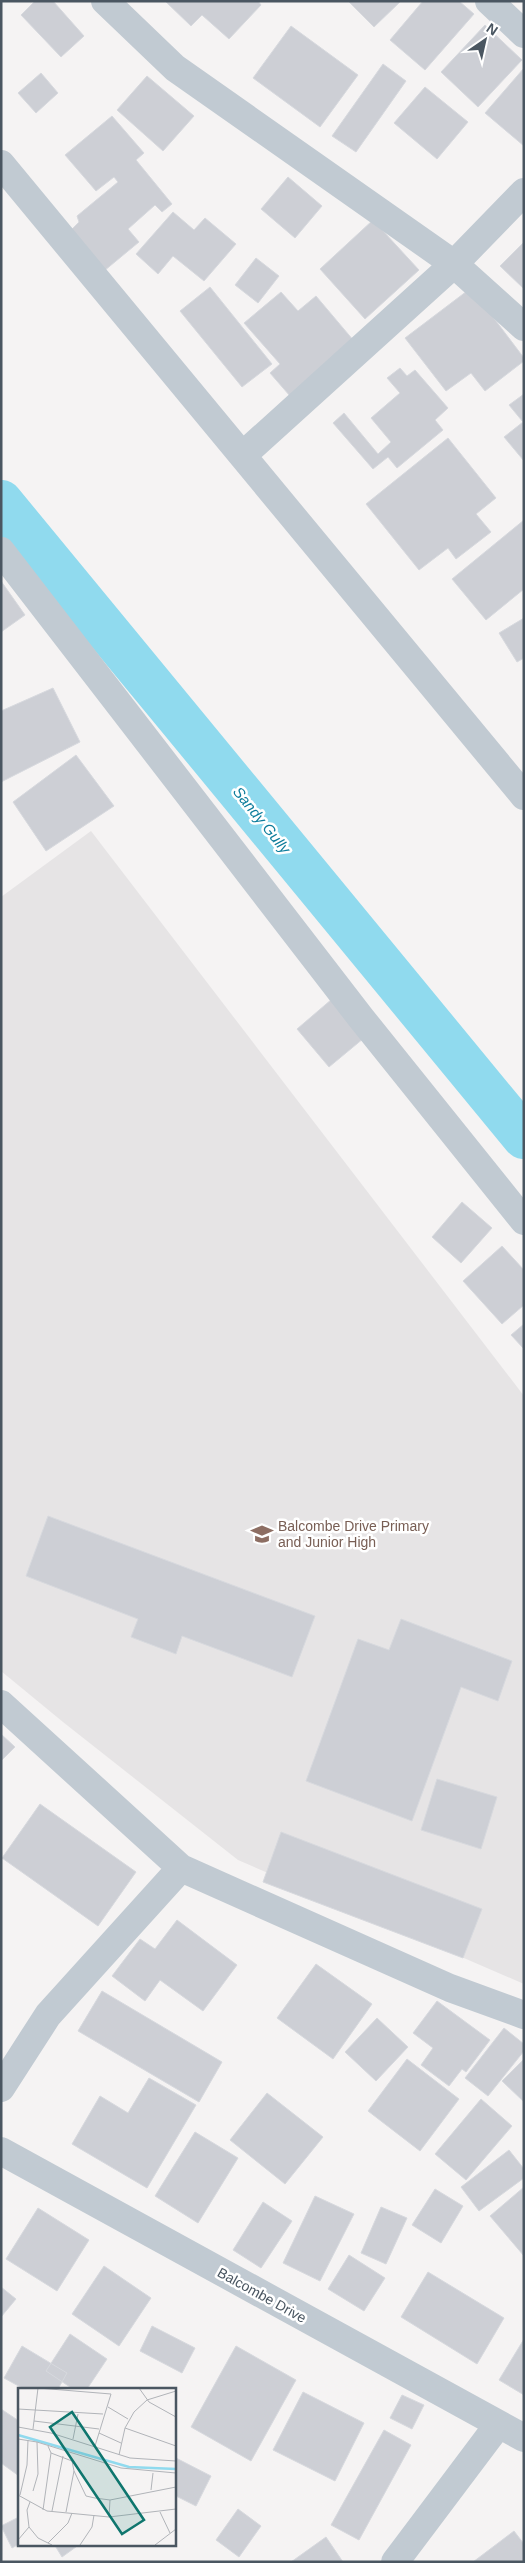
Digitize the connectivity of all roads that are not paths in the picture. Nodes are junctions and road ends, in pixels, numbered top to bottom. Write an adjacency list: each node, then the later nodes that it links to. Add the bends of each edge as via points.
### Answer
1 (105, 1): 6 (street, via 174,68)
2 (489, 1): 3 (street)
3 (524, 34)
4 (1, 164): 8 (street)
5 (524, 192): 6 (street)
6 (454, 264): 7 (street); 8 (street)
7 (524, 326)
8 (243, 455): 10 (street)
9 (1, 552): 11 (street, via 361,1018)
10 (524, 796)
11 (524, 1221)
12 (1, 1704): 13 (street)
13 (181, 1868): 14 (street, via 450,1988); 15 (street, via 48,2015)
14 (524, 2015)
15 (1, 2088)
16 (1, 2151): 17 (street, Balcombe Drive)
17 (498, 2425): 18 (street, Balcombe Drive); 19 (street)
18 (524, 2438)
19 (395, 2562)

